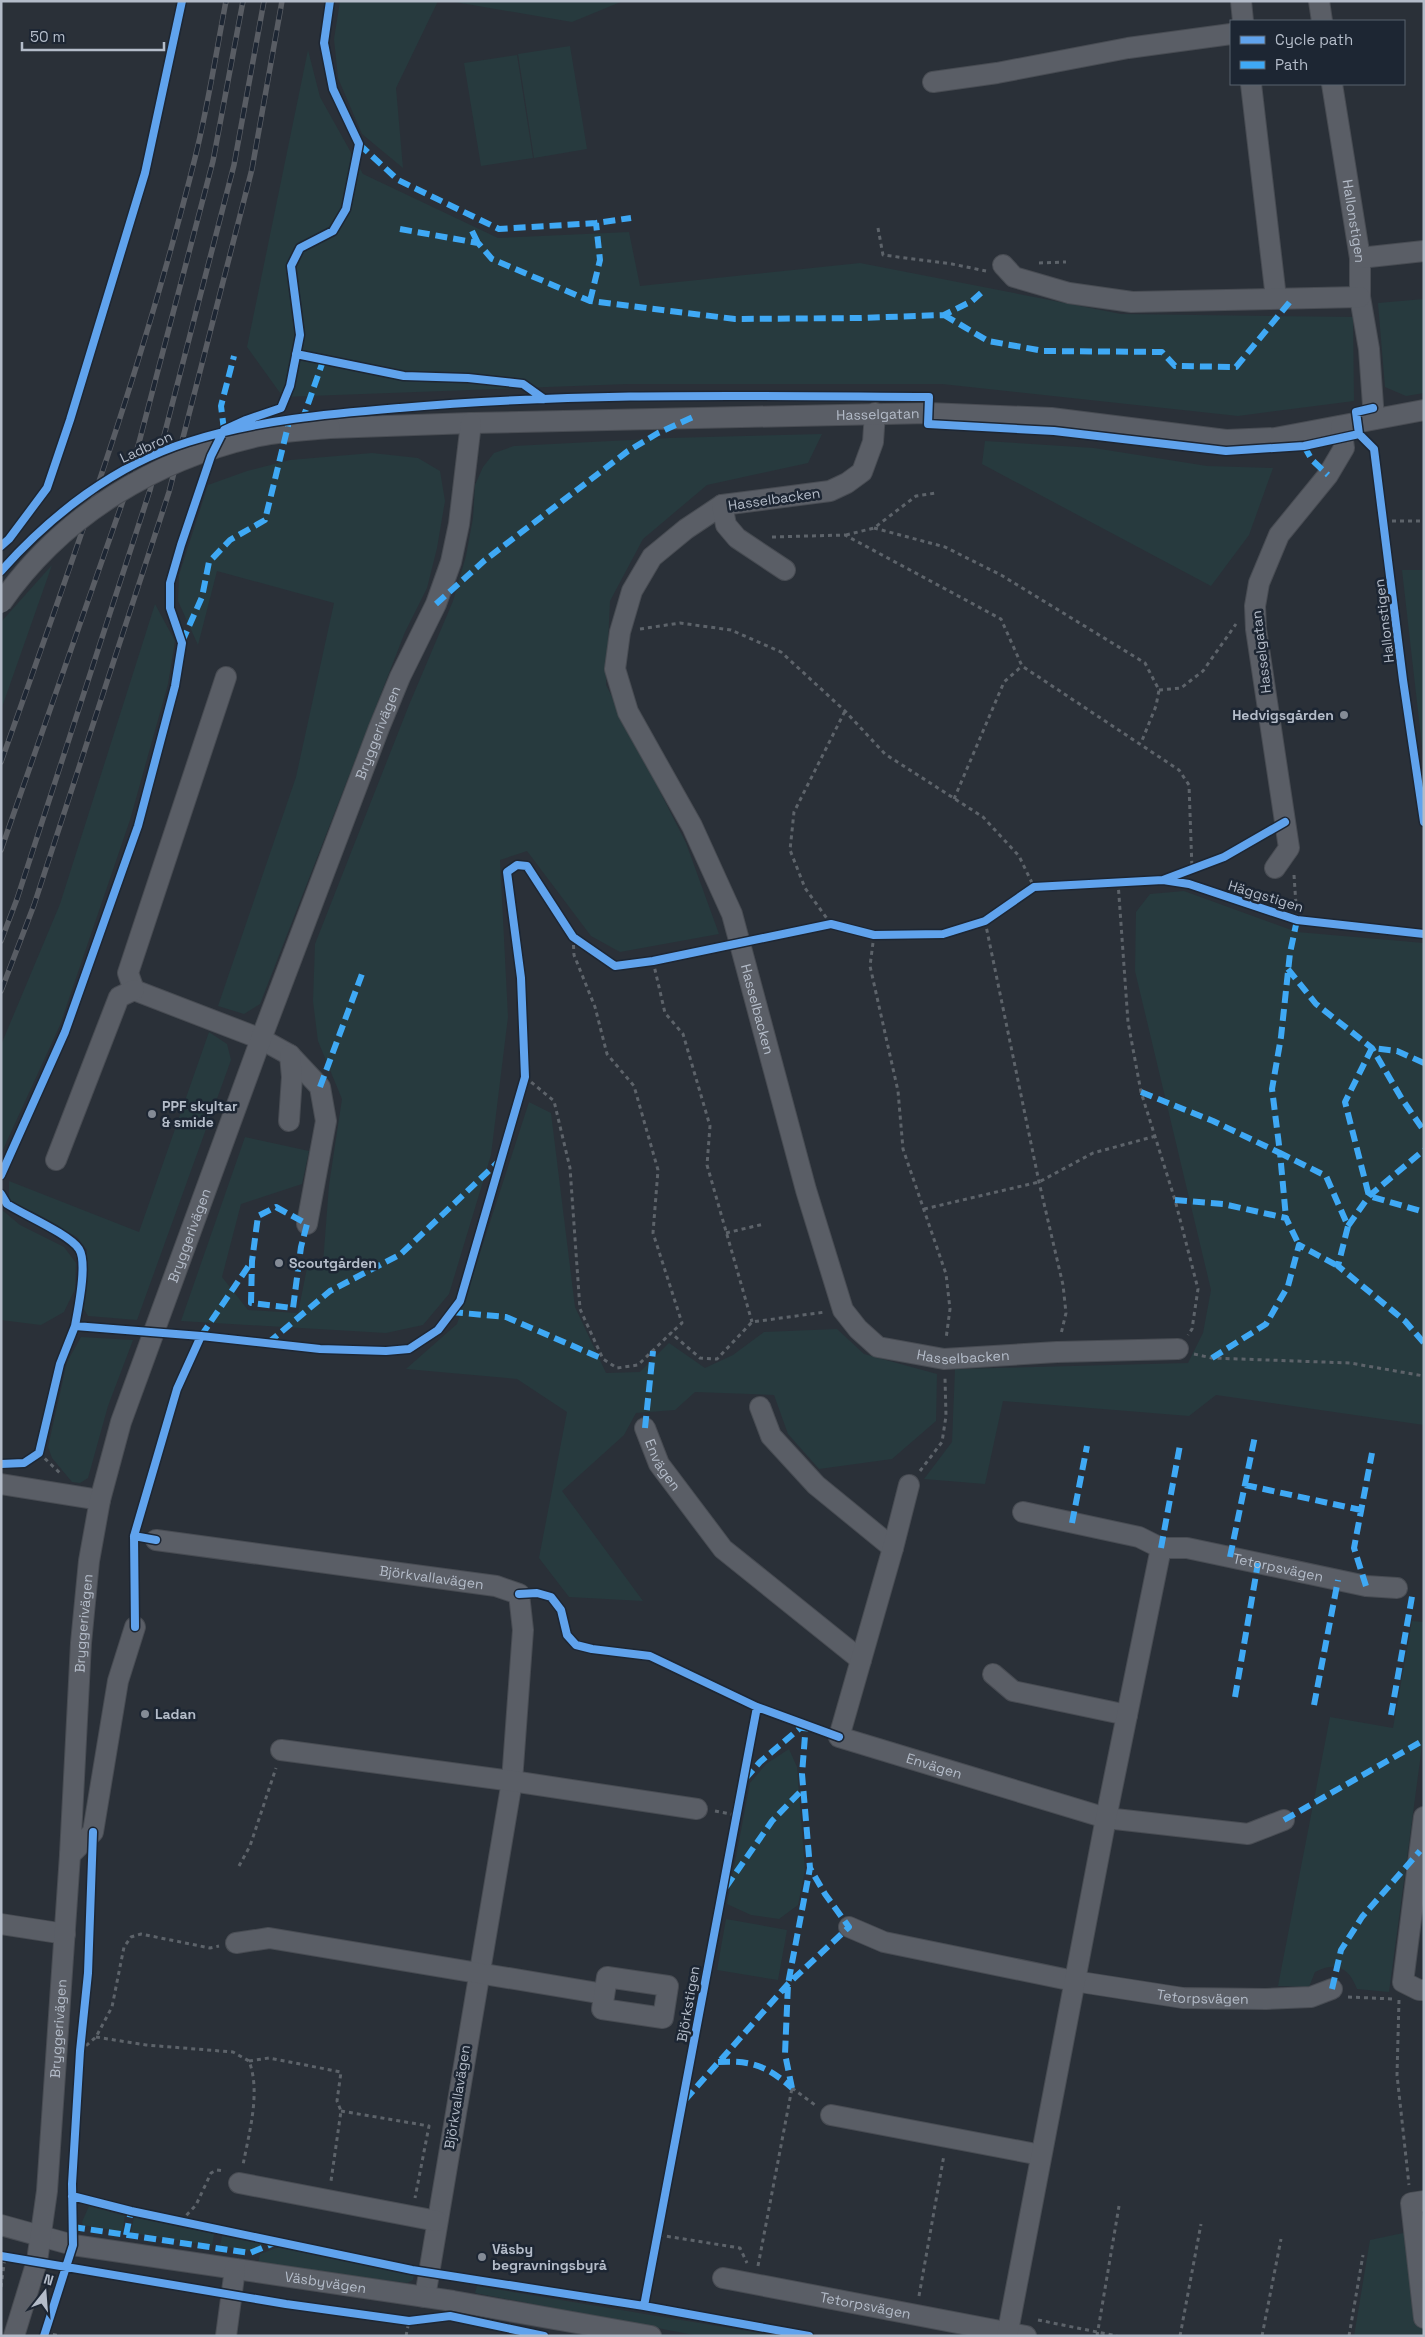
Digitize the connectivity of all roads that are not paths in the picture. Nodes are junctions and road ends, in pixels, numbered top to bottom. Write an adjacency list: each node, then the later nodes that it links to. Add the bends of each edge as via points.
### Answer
1 (1240, 1): 3 (street)
2 (1319, 1): 4 (street)
3 (1243, 20)
4 (1322, 20)
5 (1230, 34): 6 (street, via 1128,48)
6 (933, 82)
7 (1251, 85): 13 (street)
8 (1332, 85): 10 (street, Hallonstigen)
9 (1424, 251): 10 (street)
10 (1360, 258): 12 (street, Hallonstigen)
11 (1003, 265): 13 (street, via 1014,277 1069,293 1132,302)
12 (1360, 297): 13 (street); 16 (street, Hallonstigen, via 1369,349)
13 (1276, 298)
14 (1424, 410): 16 (street, Hasselgatan)
15 (875, 413): 17 (street, Hasselgatan); 18 (street, Hasselgatan, via 1051,418 1226,440 1275,438); 19 (street, Hasselbacken, via 873,442 862,472 847,483 830,491)
16 (1374, 419): 18 (street, Hasselgatan)
17 (471, 422): 21 (street, Ladbron, bridge, via 330,428 260,436 191,456 135,482 96,507 36,557); 25 (street, Bryggerivägen, via 459,524 451,562 436,604 379,728)
18 (1341, 426): 23 (street, Hasselgatan, via 1344,448 1328,475 1278,535 1259,583 1255,606 1289,848)
19 (722, 505): 20 (street, via 726,525 737,538); 30 (street, Hasselbacken, via 686,528 652,558 632,591 620,632 615,669 628,712 692,826 732,914 806,1190 843,1310 878,1347 944,1359 1057,1352)
20 (784, 570)
21 (1, 603)
22 (226, 677): 24 (street, via 128,973)
23 (1275, 868)
24 (134, 990): 25 (street); 28 (street, via 118,998)
25 (261, 1039): 26 (street); 35 (street, Bryggerivägen, via 121,1422)
26 (290, 1055): 27 (street); 29 (street, via 320,1086 326,1121)
27 (289, 1121)
28 (56, 1160)
29 (307, 1224)
30 (1178, 1350)
31 (760, 1407): 38 (street, via 771,1436 816,1485)
32 (645, 1428): 42 (street, Envägen, via 659,1464 723,1549)
33 (1, 1484): 35 (street)
34 (909, 1485): 38 (street, Envägen)
35 (100, 1500): 51 (street, Bryggerivägen, via 81,1642)
36 (1023, 1512): 39 (street, Tetorpsvägen, via 1139,1537)
37 (156, 1540): 46 (street, Björkvallavägen, via 496,1586 519,1594 523,1630)
38 (893, 1548): 42 (street, Envägen)
39 (1161, 1548): 40 (street, Tetorpsvägen, via 1188,1548 1366,1586); 44 (street)
40 (1397, 1588)
41 (135, 1627): 51 (street, via 118,1681 94,1832)
42 (861, 1660): 48 (street, Envägen, via 839,1737)
43 (993, 1674): 44 (street, via 1013,1691)
44 (1127, 1715): 48 (street)
45 (281, 1750): 46 (street)
46 (512, 1781): 47 (street); 56 (street, Björkvallavägen)
47 (697, 1809)
48 (1106, 1818): 50 (street, via 1248,1834); 57 (street)
49 (1424, 1818): 59 (street, via 1401,1991)
50 (1284, 1820)
51 (70, 1855): 54 (street, Bryggerivägen)
52 (1, 1924): 54 (street)
53 (849, 1927): 57 (street, Tetorpsvägen, via 884,1942)
54 (65, 1934): 67 (street, Bryggerivägen)
55 (236, 1943): 56 (street, via 269,1938)
56 (478, 1973): 60 (street); 65 (street, Björkvallavägen)
57 (1074, 1981): 58 (street, Tetorpsvägen, via 1184,1998 1311,1998); 62 (street)
58 (1332, 1989)
59 (1424, 1990)
60 (604, 1994)
61 (830, 2115): 62 (street)
62 (1041, 2156): 72 (street)
63 (240, 2178): 65 (street, via 328,2200)
64 (1418, 2202): 71 (street)
65 (437, 2221): 70 (street, Björkvallavägen)
66 (1, 2225): 67 (street, Väsbyvägen)
67 (41, 2236): 68 (street, Väsbyvägen, via 73,2245); 74 (street, Bryggerivägen, via 36,2261)
68 (235, 2269): 70 (street, Väsbyvägen); 75 (street)
69 (723, 2278): 72 (street, Tetorpsvägen, via 756,2278 915,2314)
70 (424, 2297): 73 (street, Väsbyvägen)
71 (1424, 2318)
72 (1013, 2330)
73 (620, 2333): 76 (street, Väsbyvägen)
74 (10, 2334)
75 (226, 2336)
76 (651, 2336)

